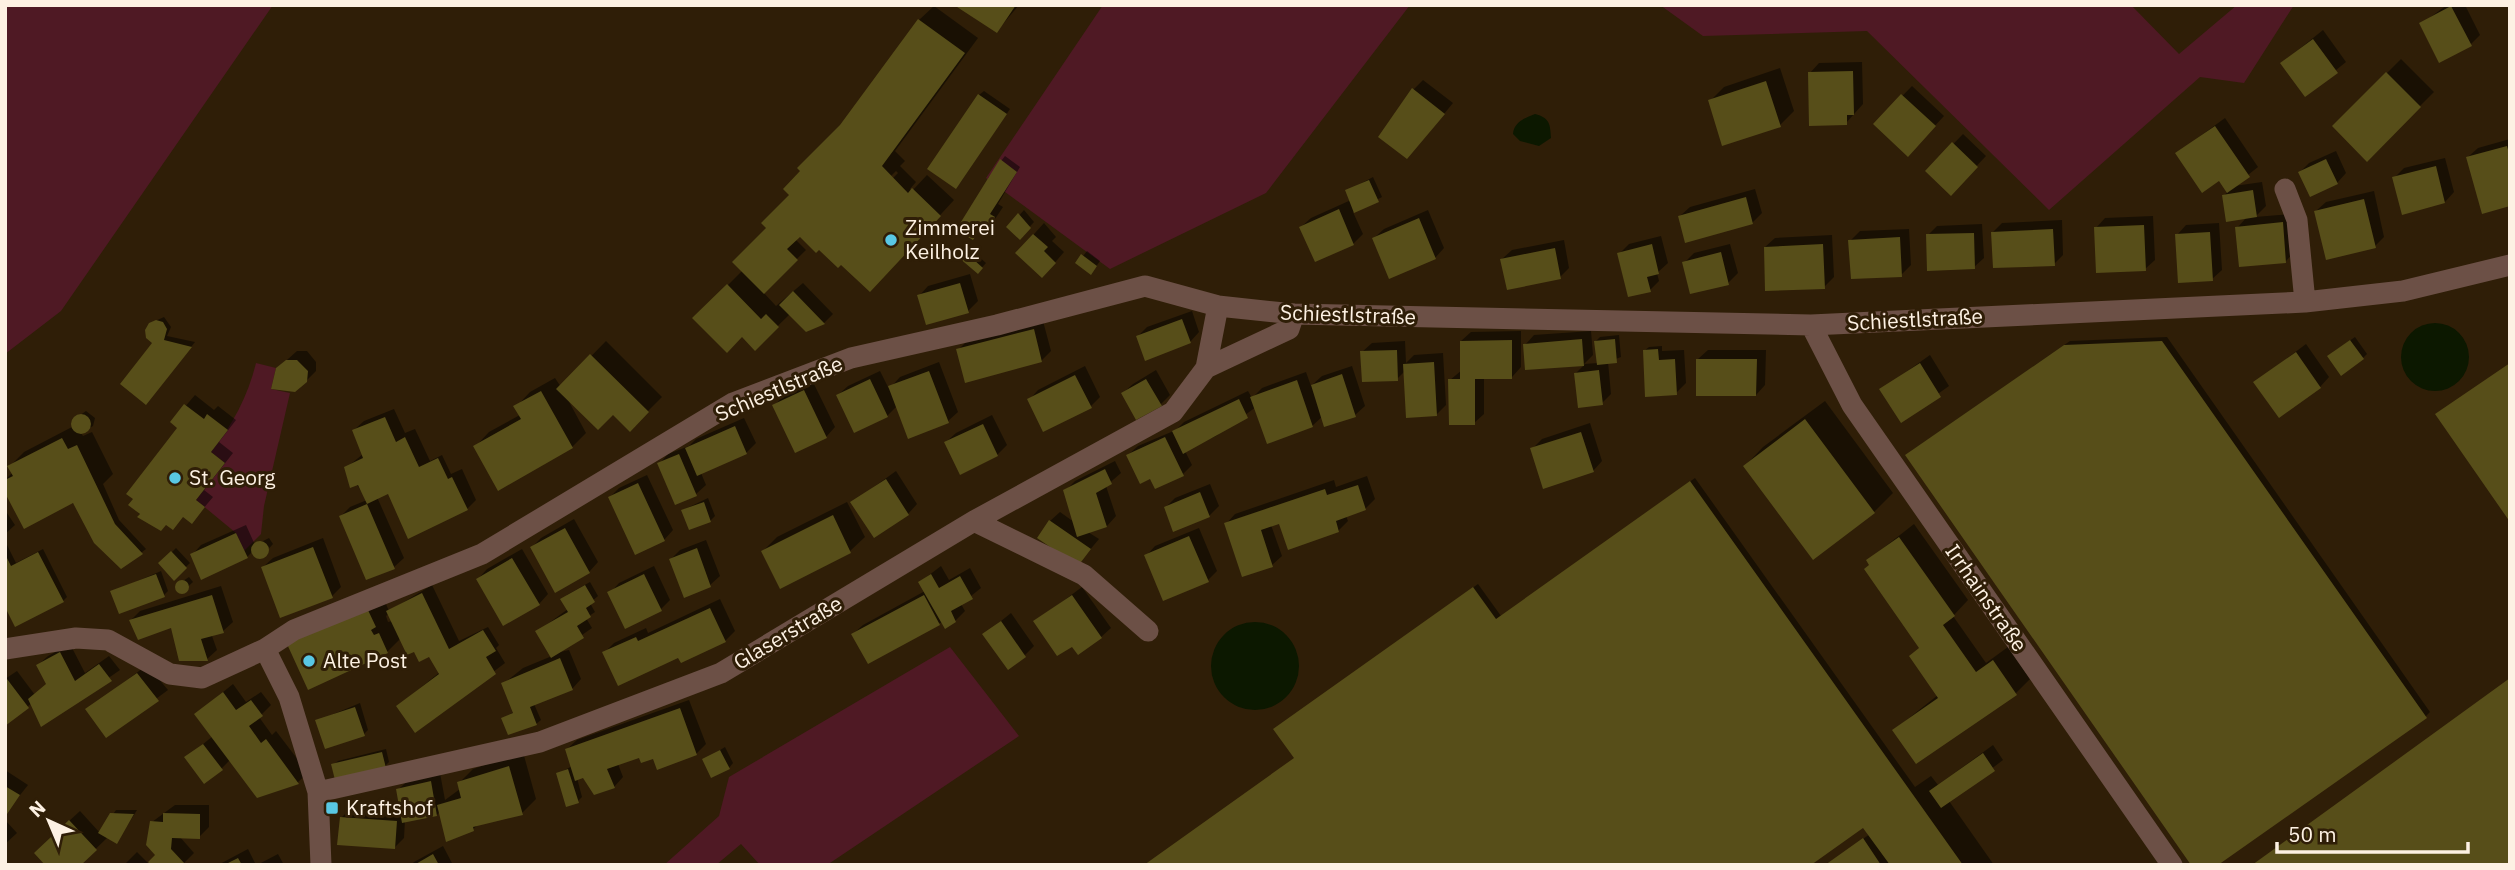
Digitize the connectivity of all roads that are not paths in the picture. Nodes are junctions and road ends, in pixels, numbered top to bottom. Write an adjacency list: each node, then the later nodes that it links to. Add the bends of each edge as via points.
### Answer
1 (2285, 189): 3 (street, via 2297,220)
2 (2510, 265): 3 (street, Schiestlstraße, via 2403,291)
3 (2305, 302): 6 (street, Schiestlstraße)
4 (1218, 306): 5 (street, Schiestlstraße); 7 (street, Glaserstraße); 11 (street, Schiestlstraße, via 1145,286 851,358 733,403 482,554 294,630)
5 (1294, 314): 6 (street, Schiestlstraße); 7 (street, Glaserstraße, via 1289,329)
6 (1811, 325): 14 (street, Irrhainstraße, via 1852,405)
7 (1206, 368): 8 (street, Glaserstraße, via 1173,412)
8 (974, 521): 9 (street, via 1084,575); 12 (street, Glaserstraße, via 721,673 540,742)
9 (1148, 631)
10 (5, 649): 11 (street, Schiestlstraße, via 76,638 108,640 170,674 202,678)
11 (265, 649): 12 (street, via 289,697)
12 (318, 792): 13 (street)
13 (321, 865)
14 (2172, 865)

